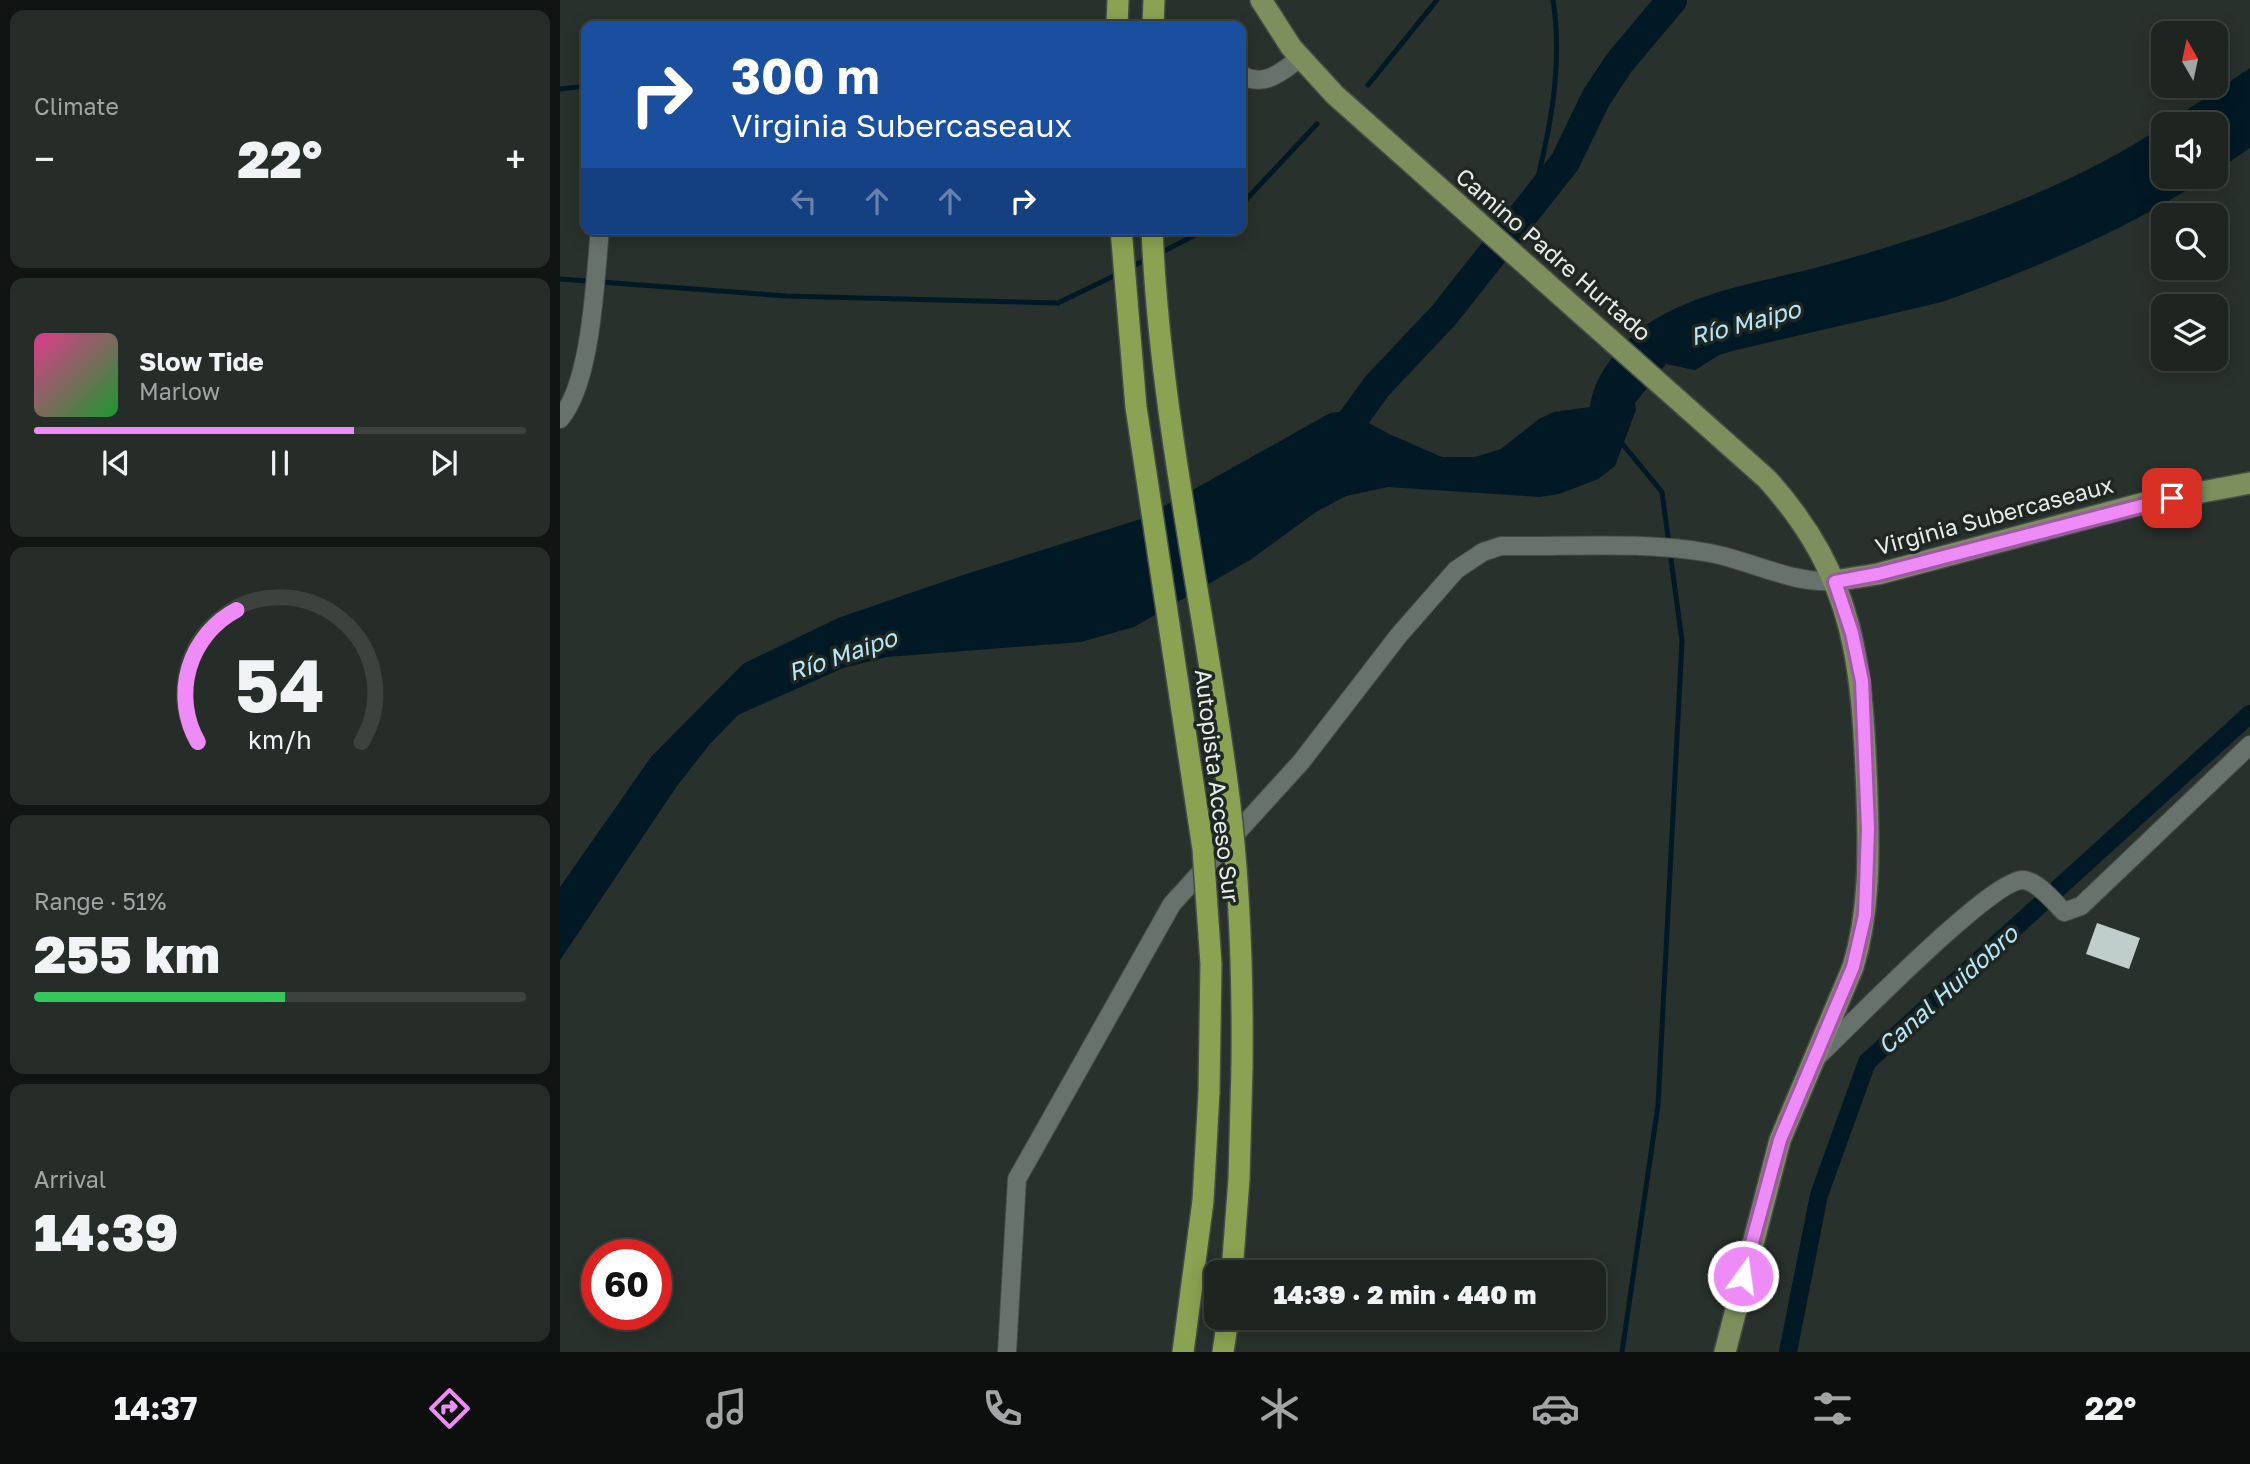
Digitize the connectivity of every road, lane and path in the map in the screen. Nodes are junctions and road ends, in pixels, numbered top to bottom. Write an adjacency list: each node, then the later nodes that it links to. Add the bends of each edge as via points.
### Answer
1 (1118, 0): 4 (highway)
2 (1154, 0): 5 (highway)
3 (1261, 0): 6 (main road, Camino Padre Hurtado)
4 (1117, 21)
5 (1153, 21)
6 (1300, 58): 7 (street, via 1267,80); 13 (main road, Camino Padre Hurtado, via 1355,114 1782,495)
7 (1246, 77)
8 (599, 235): 11 (street, via 595,300 580,372)
9 (1122, 235): 19 (highway, Autopista Acceso Sur, bridge, via 1138,420 1203,849 1211,964 1209,1092 1196,1262)
10 (1152, 235): 16 (highway, Autopista Acceso Sur, bridge, via 1175,458 1229,799 1239,910 1242,1067)
11 (560, 419)
12 (2250, 483): 13 (main road, Virginia Subercaseaux, via 2148,502)
13 (1835, 582): 15 (main road, Camino Padre Hurtado, via 1862,681 1867,883 1862,939); 18 (street, via 1811,583 1709,553 1643,548 1501,546 1456,570 1399,635 1301,762 1172,904 1017,1179)
14 (2250, 745): 15 (street, via 2081,906 2069,913 2024,880 2002,886)
15 (1813, 1061): 21 (main road, Camino Padre Hurtado, via 1777,1152)
16 (1233, 1260)
17 (1226, 1330): 20 (highway)
18 (1007, 1352)
19 (1183, 1352)
20 (1223, 1352)
21 (1725, 1352)

